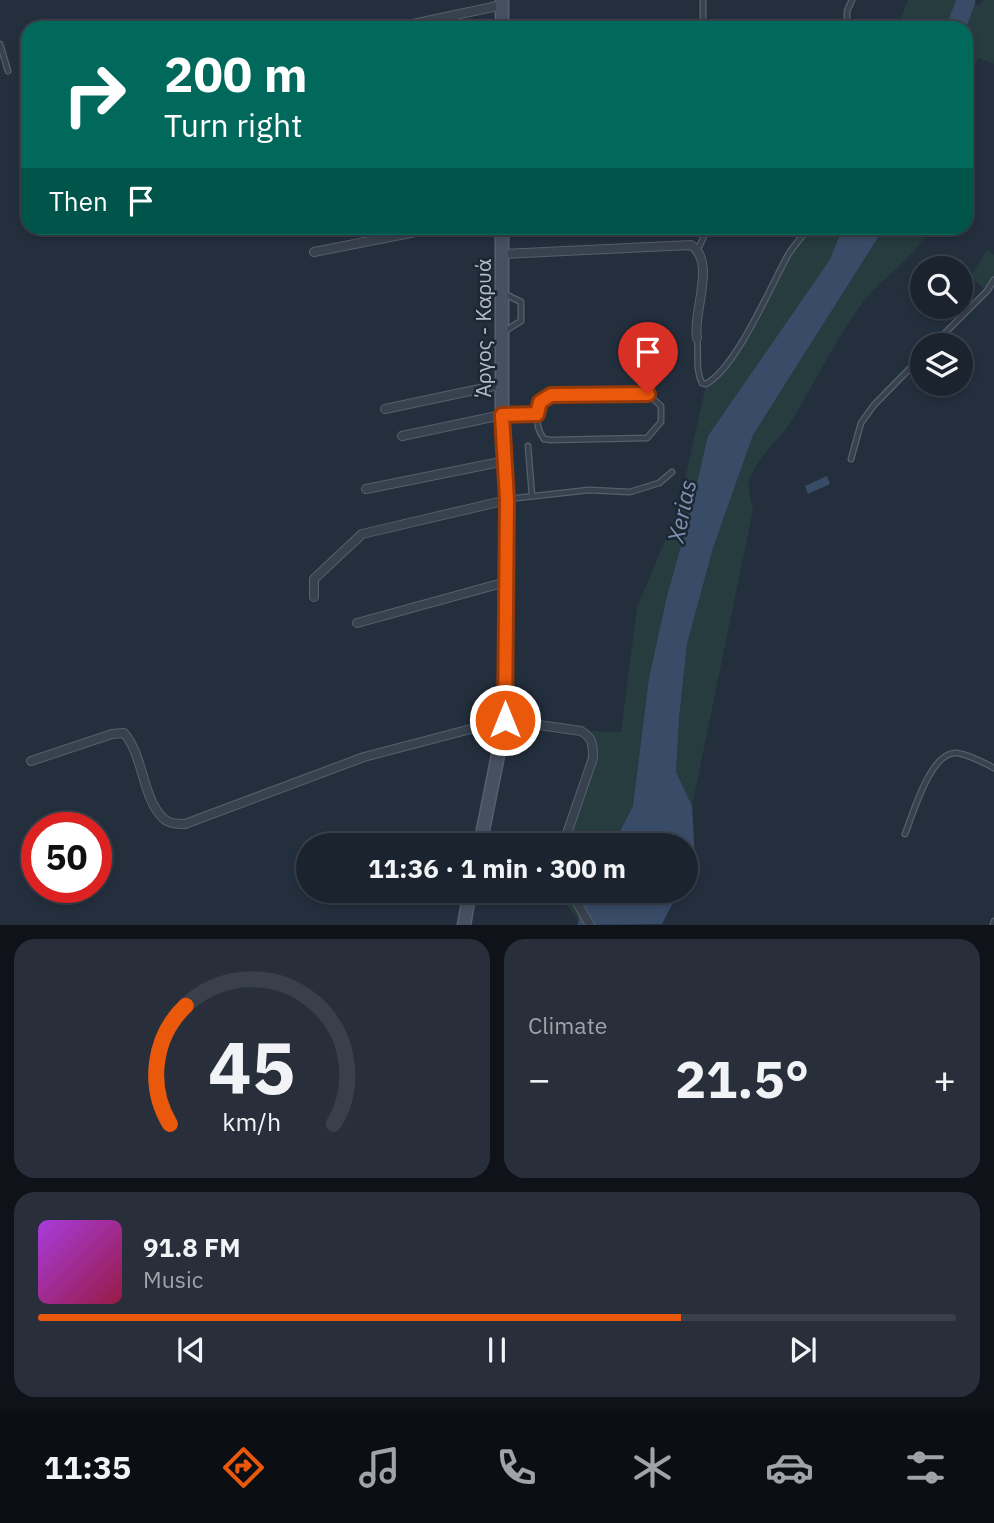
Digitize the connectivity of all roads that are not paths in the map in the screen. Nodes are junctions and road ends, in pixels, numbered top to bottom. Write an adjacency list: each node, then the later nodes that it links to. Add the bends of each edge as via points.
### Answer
1 (703, 0): 6 (lane)
2 (852, 0): 7 (lane)
3 (502, 3): 4 (street); 5 (main road)
4 (424, 21)
5 (502, 21)
6 (703, 21)
7 (847, 21)
8 (0, 44): 9 (lane)
9 (8, 71)
10 (400, 235): 15 (street)
11 (502, 235): 16 (main road, Άργος - Καρυά)
12 (705, 235): 14 (lane)
13 (803, 235): 19 (lane, via 730,361 706,384 698,376)
14 (698, 249): 16 (street, via 691,245); 19 (street, via 702,284)
15 (314, 252)
16 (502, 254): 21 (main road, Άργος - Καρυά)
17 (994, 280): 18 (lane)
18 (945, 333)
19 (697, 338)
20 (910, 368): 27 (lane, via 861,423)
21 (503, 384): 22 (street); 24 (main road, Άργος - Καρυά)
22 (385, 409)
23 (537, 414): 23 (lane, via 540,402 551,395 648,394 661,406 661,422 647,438 639,440 544,439); 24 (lane)
24 (502, 415): 25 (street); 28 (main road, Άργος - Καρυά)
25 (402, 436)
26 (528, 446): 31 (lane)
27 (851, 459)
28 (505, 461): 30 (street); 32 (main road, Άργος - Καρυά)
29 (672, 472): 31 (lane, via 659,483 631,492)
30 (366, 489)
31 (532, 495): 32 (lane)
32 (507, 500): 33 (main road, Άργος - Καρυά); 34 (street, via 359,535 314,579)
33 (506, 582): 35 (street); 36 (main road, Άργος - Καρυά)
34 (314, 597)
35 (357, 623)
36 (505, 720): 37 (street, via 364,757 186,824 163,818 124,733); 39 (main road, Άργος - Καρυά); 40 (street, via 581,731 590,737 593,758)
37 (31, 761)
38 (994, 768): 41 (lane, via 957,753 938,761)
39 (482, 833)
40 (567, 833)
41 (905, 834)
42 (468, 903): 44 (main road)
43 (577, 903): 45 (street)
44 (464, 925)
45 (590, 925)

